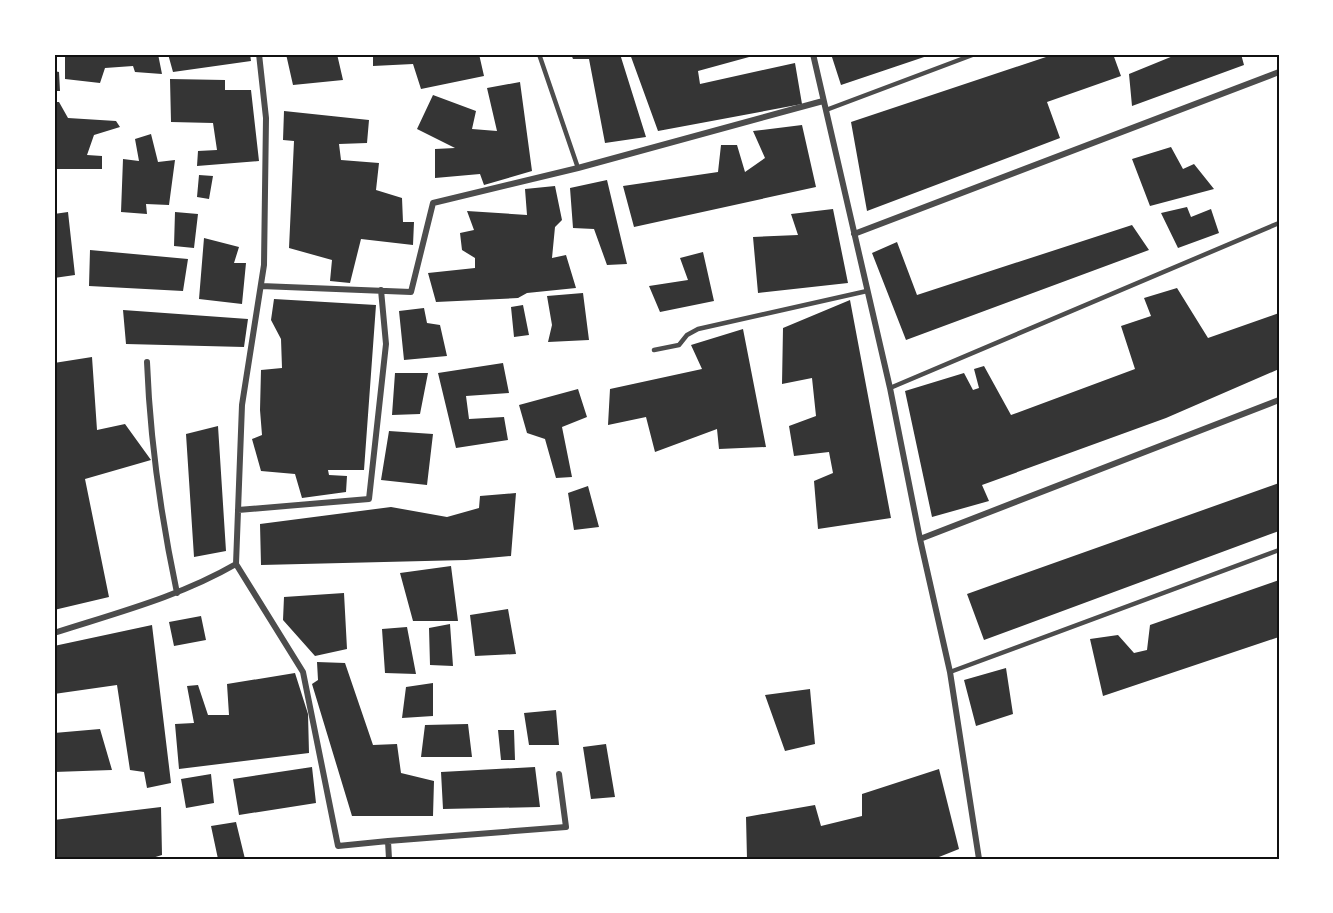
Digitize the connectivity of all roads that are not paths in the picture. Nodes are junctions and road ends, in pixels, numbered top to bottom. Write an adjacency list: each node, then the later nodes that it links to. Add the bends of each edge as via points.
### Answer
1 (259, 54): 11 (street, via 266,118)
2 (539, 54): 8 (lane)
3 (813, 54): 6 (street)
4 (975, 54): 7 (lane)
5 (1279, 72): 10 (street)
6 (823, 101): 7 (street); 8 (street)
7 (826, 110): 10 (street)
8 (578, 168): 12 (street, via 433,203 411,292)
9 (1279, 223): 16 (lane)
10 (854, 234): 13 (street)
11 (261, 286): 12 (street); 18 (street, via 242,405)
12 (381, 290): 18 (street, via 386,344 369,499)
13 (867, 291): 14 (lane, via 698,329 679,345); 16 (street)
14 (654, 350)
15 (147, 362): 22 (street, via 164,527)
16 (890, 388): 19 (street)
17 (1279, 400): 19 (street)
18 (238, 510): 21 (street)
19 (920, 539): 24 (street)
20 (1279, 550): 24 (lane)
21 (236, 564): 22 (street); 26 (street, via 303,672 338,846)
22 (177, 593): 23 (street)
23 (54, 633)
24 (950, 672): 28 (street)
25 (559, 774): 26 (street, via 566,827)
26 (388, 842): 27 (street)
27 (389, 859)
28 (979, 859)

